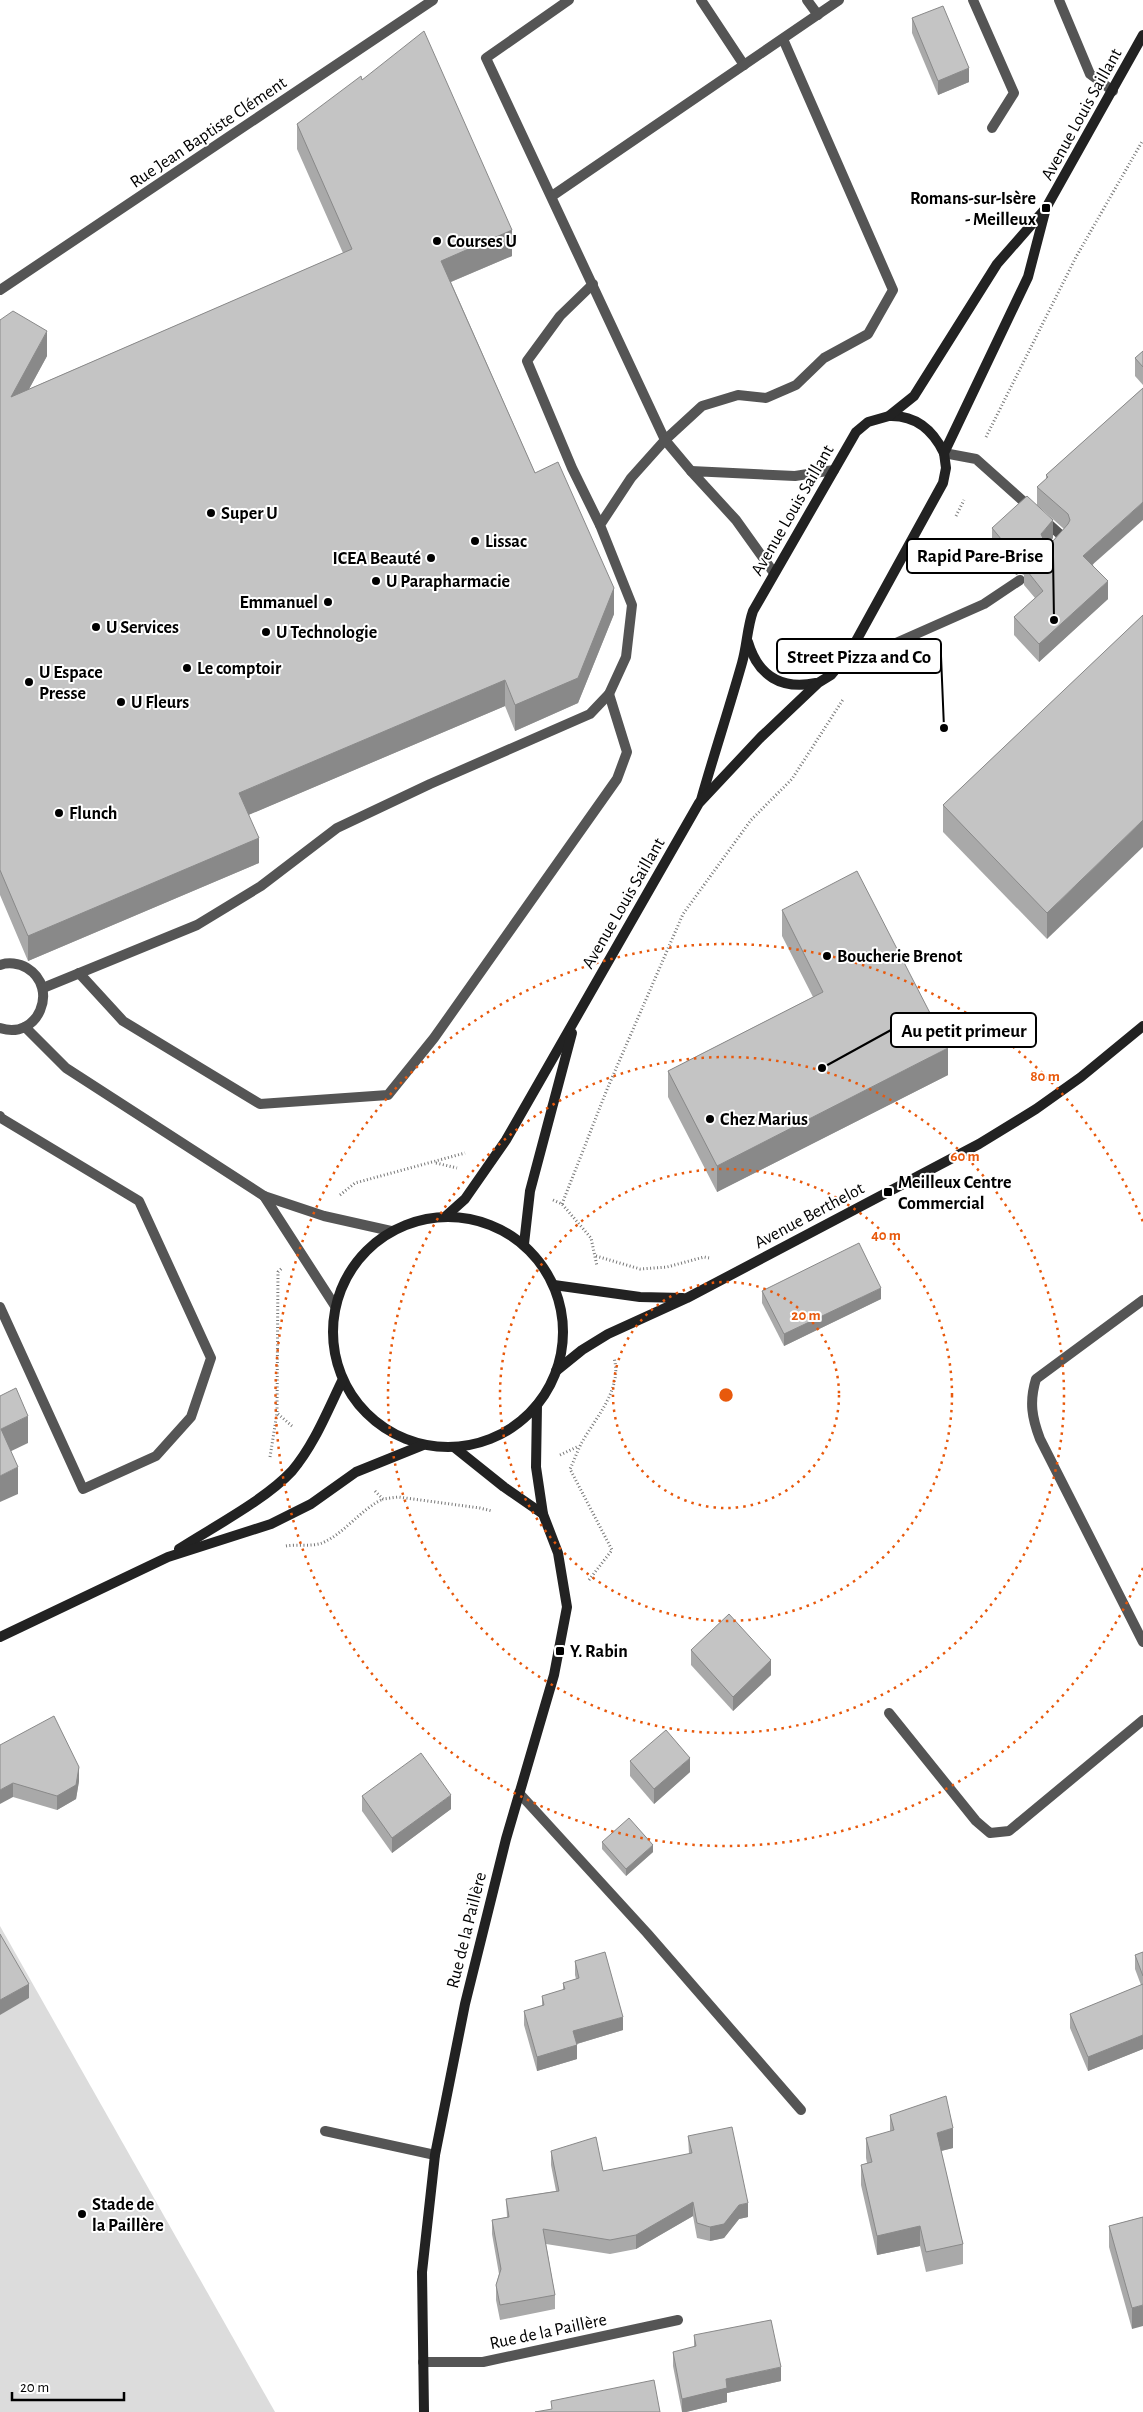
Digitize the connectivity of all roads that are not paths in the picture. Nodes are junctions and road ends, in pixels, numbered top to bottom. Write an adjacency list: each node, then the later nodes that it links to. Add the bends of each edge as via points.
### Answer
1 (433, 0): 17 (street, Rue Jean Baptiste Clément)
2 (569, 0): 14 (street, via 486,58)
3 (701, 0): 11 (street)
4 (807, 0): 8 (street)
5 (839, 0): 8 (street)
6 (973, 0): 13 (street, via 1014,93)
7 (1059, 0): 12 (street, via 1090,74)
8 (818, 15): 10 (street)
9 (1143, 36): 12 (main road, Avenue Louis Saillant)
10 (783, 39): 11 (street); 19 (street, via 894,290 868,334 824,358 796,385 766,398 738,396 702,406)
11 (744, 65): 14 (street)
12 (1113, 91): 15 (main road, Avenue Louis Saillant)
13 (992, 128)
14 (552, 196): 16 (street)
15 (1046, 208): 18 (main road, Avenue Louis Saillant, via 997,264 914,396); 20 (main road, Avenue Louis Saillant, via 1028,277)
16 (593, 284): 19 (street); 23 (street, via 560,316 527,361)
17 (0, 290)
18 (889, 416): 20 (main road, Avenue Louis Saillant, via 913,420 927,427); 22 (main road, Avenue Louis Saillant, via 868,422 856,432)
19 (665, 440): 21 (street); 23 (street, via 630,478)
20 (944, 453): 24 (street, via 976,459 1063,537); 28 (main road, Avenue Louis Saillant, via 943,483)
21 (691, 470): 22 (street, via 795,476); 25 (street, via 736,520)
22 (834, 470): 25 (main road, Avenue Louis Saillant)
23 (600, 525): 30 (street, via 632,605 626,657)
24 (1048, 554)
25 (774, 573): 27 (main road, Avenue Louis Saillant, via 753,611 748,625)
26 (1020, 580): 28 (street, via 984,604 872,654)
27 (748, 641): 29 (main road, Avenue Louis Saillant, via 752,656 773,678 802,686); 31 (main road, Avenue Louis Saillant)
28 (850, 652): 29 (main road, Avenue Louis Saillant, via 831,675)
29 (818, 683): 31 (main road, Avenue Louis Saillant, via 767,731)
30 (609, 694): 33 (street, via 590,714 337,828 261,886 197,925); 33 (street, via 628,752 618,779 434,1038 388,1094 260,1104 123,1021)
31 (700, 803): 35 (main road, Avenue Louis Saillant)
32 (0, 965): 34 (street, via 14,963 24,966 32,971)
33 (79, 974): 34 (street)
34 (43, 988): 36 (street, via 41,1010)
35 (576, 1020): 41 (main road, Avenue Louis Saillant, via 506,1140 465,1198); 43 (main road, Avenue Louis Saillant, via 530,1191)
36 (26, 1027): 37 (street, via 16,1030); 40 (street, via 66,1068)
37 (0, 1028)
38 (1142, 1030): 45 (main road, Avenue Berthelot, via 1036,1110 979,1144)
39 (0, 1116): 48 (street, via 139,1201 211,1358 191,1417 156,1456 83,1489)
40 (264, 1196): 42 (street, via 324,1216); 47 (street)
41 (446, 1216): 42 (main road, via 418,1220); 43 (main road, via 474,1219 501,1229)
42 (391, 1231): 47 (main road, via 366,1250 346,1276)
43 (524, 1244): 44 (main road)
44 (554, 1285): 45 (main road, Avenue Berthelot, via 640,1297); 49 (main road, via 562,1314 563,1343)
45 (687, 1298): 49 (main road, Avenue Berthelot, via 608,1334)
46 (1143, 1300): 57 (street, via 1036,1379 1031,1396 1032,1419 1040,1439)
47 (335, 1306): 50 (main road, via 332,1332)
48 (0, 1307)
49 (556, 1371): 51 (main road)
50 (342, 1381): 52 (main road, via 356,1404 375,1422 398,1436); 55 (main road, via 311,1444 291,1471 263,1494)
51 (537, 1405): 53 (main road, via 514,1427 485,1441); 54 (main road, Rue de la Paillère, via 536,1467)
52 (423, 1445): 53 (main road); 55 (main road, via 356,1472 311,1504 271,1524)
53 (454, 1447): 54 (main road)
54 (543, 1514): 60 (main road, Rue de la Paillère, via 558,1553 567,1607 554,1675)
55 (168, 1557): 56 (main road)
56 (0, 1637)
57 (1143, 1642)
58 (889, 1713): 59 (street, via 976,1822 990,1833 1009,1831)
59 (1143, 1720)
60 (519, 1793): 61 (street, via 647,1933); 63 (main road, Rue de la Paillère, via 465,2004)
61 (801, 2110)
62 (325, 2131): 63 (street)
63 (435, 2155): 65 (main road, Rue de la Paillère, via 422,2272)
64 (678, 2320): 65 (street, Rue de la Paillère, via 483,2362)
65 (423, 2362): 66 (main road, Rue de la Paillère)
66 (424, 2412)

